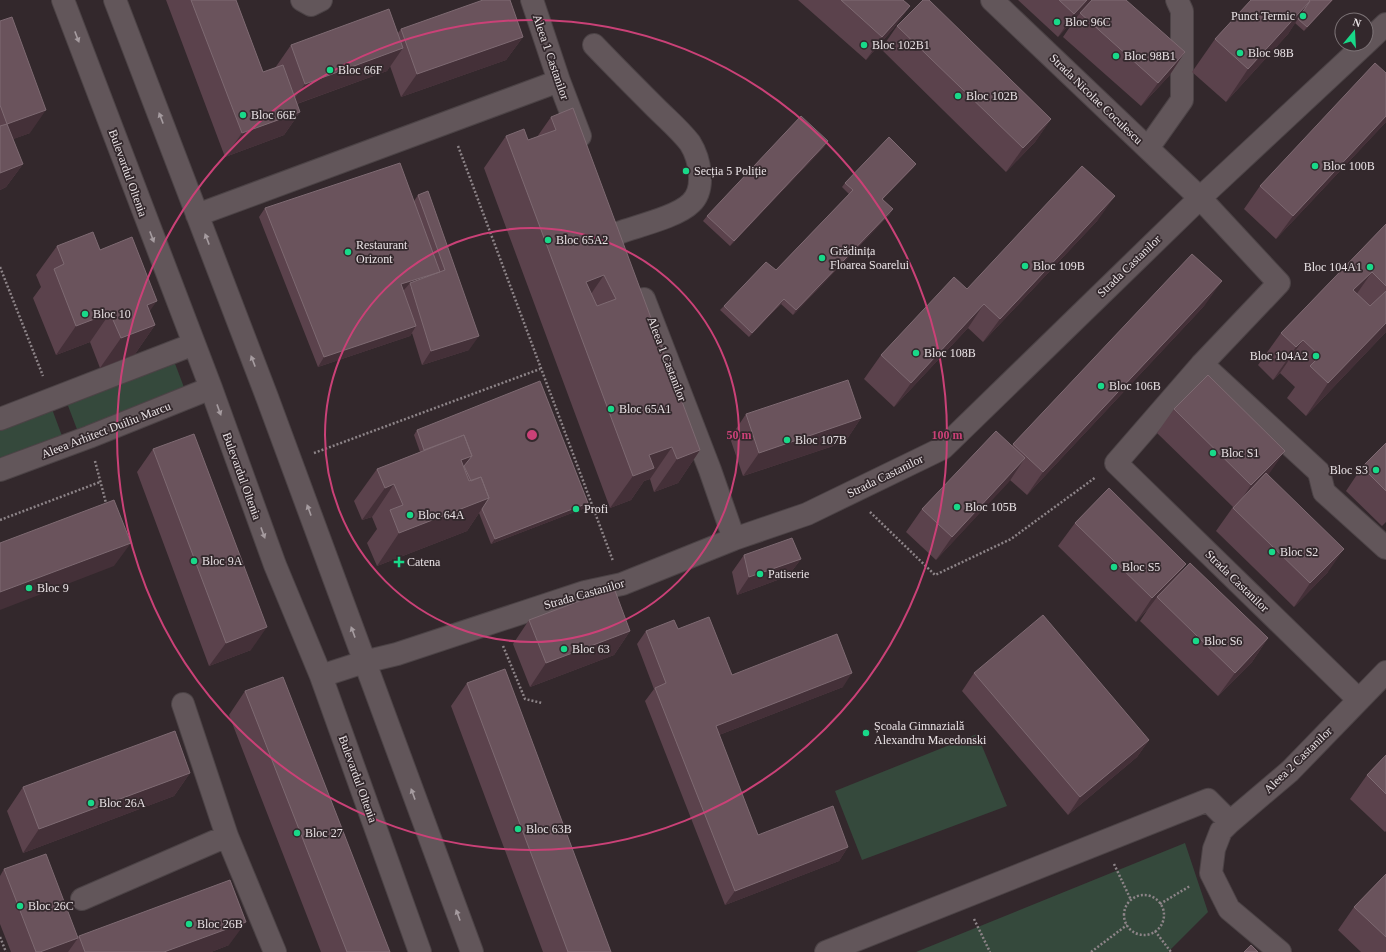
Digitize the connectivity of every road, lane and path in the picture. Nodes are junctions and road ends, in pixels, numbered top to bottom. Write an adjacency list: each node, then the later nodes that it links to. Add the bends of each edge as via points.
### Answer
1 (63, 0): 23 (street, Bulevardul Oltenia, one-way to 23)
2 (115, 0): 18 (street, one-way to 2)
3 (302, 0): 4 (street, via 311,5)
4 (322, 0)
5 (532, 0): 12 (street, Aleea 1 Castanilor)
6 (992, 0): 14 (street, Strada Nicolae Coculescu)
7 (1177, 0): 14 (street, via 1182,11 1182,100)
8 (1386, 24): 9 (street, Strada Castanilor)
9 (1374, 35)
10 (594, 45): 19 (street, via 690,144 698,161 700,176 693,202 682,211)
11 (1355, 52): 16 (street, Strada Castanilor)
12 (559, 81): 13 (street); 15 (street, Aleea 1 Castanilor)
13 (448, 121): 18 (street); 25 (path)
14 (1148, 148): 16 (street, Strada Nicolae Coculescu)
15 (587, 153)
16 (1200, 198): 24 (street, Strada Nicolae Coculescu, via 1279,283); 34 (street, Strada Castanilor, via 943,448)
17 (610, 211): 19 (street)
18 (197, 215): 30 (street, one-way to 18)
19 (618, 233): 20 (street)
20 (626, 255)
21 (0, 267): 27 (path)
22 (635, 277): 37 (street, Aleea 1 Castanilor)
23 (194, 344): 26 (street, Bulevardul Oltenia); 27 (street)
24 (1202, 364): 31 (street); 38 (street, via 1319,472 1324,492)
25 (540, 368): 30 (path); 39 (path)
26 (211, 388): 29 (street, Aleea Arhitect Duiliu Marcu); 43 (street, Bulevardul Oltenia, one-way to 43, via 275,565)
27 (52, 399): 28 (street)
28 (0, 419)
29 (89, 437): 32 (street, Aleea Arhitect Duiliu Marcu); 33 (path)
30 (291, 462): 41 (street, one-way to 30)
31 (1116, 463): 34 (path, via 1010,539 936,575); 44 (street, Strada Castanilor)
32 (0, 470)
33 (100, 482): 35 (path); 36 (path)
34 (850, 493): 37 (street, Strada Castanilor, via 806,514)
35 (106, 503)
36 (0, 520)
37 (734, 539): 39 (street, Strada Castanilor)
38 (1386, 548)
39 (622, 584): 40 (street, Strada Castanilor, via 585,592)
40 (493, 622): 41 (street, Strada Castanilor, via 397,654); 45 (path, via 525,699)
41 (364, 662): 43 (street, Strada Castanilor); 61 (street, one-way to 41)
42 (1386, 672): 44 (street, Aleea 2 Castanilor)
43 (321, 676): 60 (street, Bulevardul Oltenia)
44 (1358, 699): 47 (street, Aleea 2 Castanilor, via 1290,771)
45 (542, 703)
46 (183, 704): 48 (street)
47 (1230, 822): 49 (street, via 1208,800); 50 (street, Aleea 2 Castanilor, via 1221,831 1214,849)
48 (228, 836): 52 (street); 59 (street)
49 (1103, 842): 51 (street); 53 (path)
50 (1211, 874): 54 (path); 66 (street, via 1230,909)
51 (964, 897): 62 (street); 63 (path)
52 (82, 899)
53 (1131, 900): 54 (path, via 1138,896 1147,896); 55 (path, via 1124,912)
54 (1160, 904): 56 (path, via 1163,918 1161,926)
55 (1127, 925): 56 (path, via 1132,932 1140,935 1148,935); 64 (path)
56 (1155, 931): 65 (path)
57 (0, 937): 58 (path)
58 (6, 952)
59 (275, 952)
60 (420, 952)
61 (472, 952)
62 (826, 952)
63 (990, 952)
64 (1091, 952)
65 (1171, 952)
66 (1280, 952)

